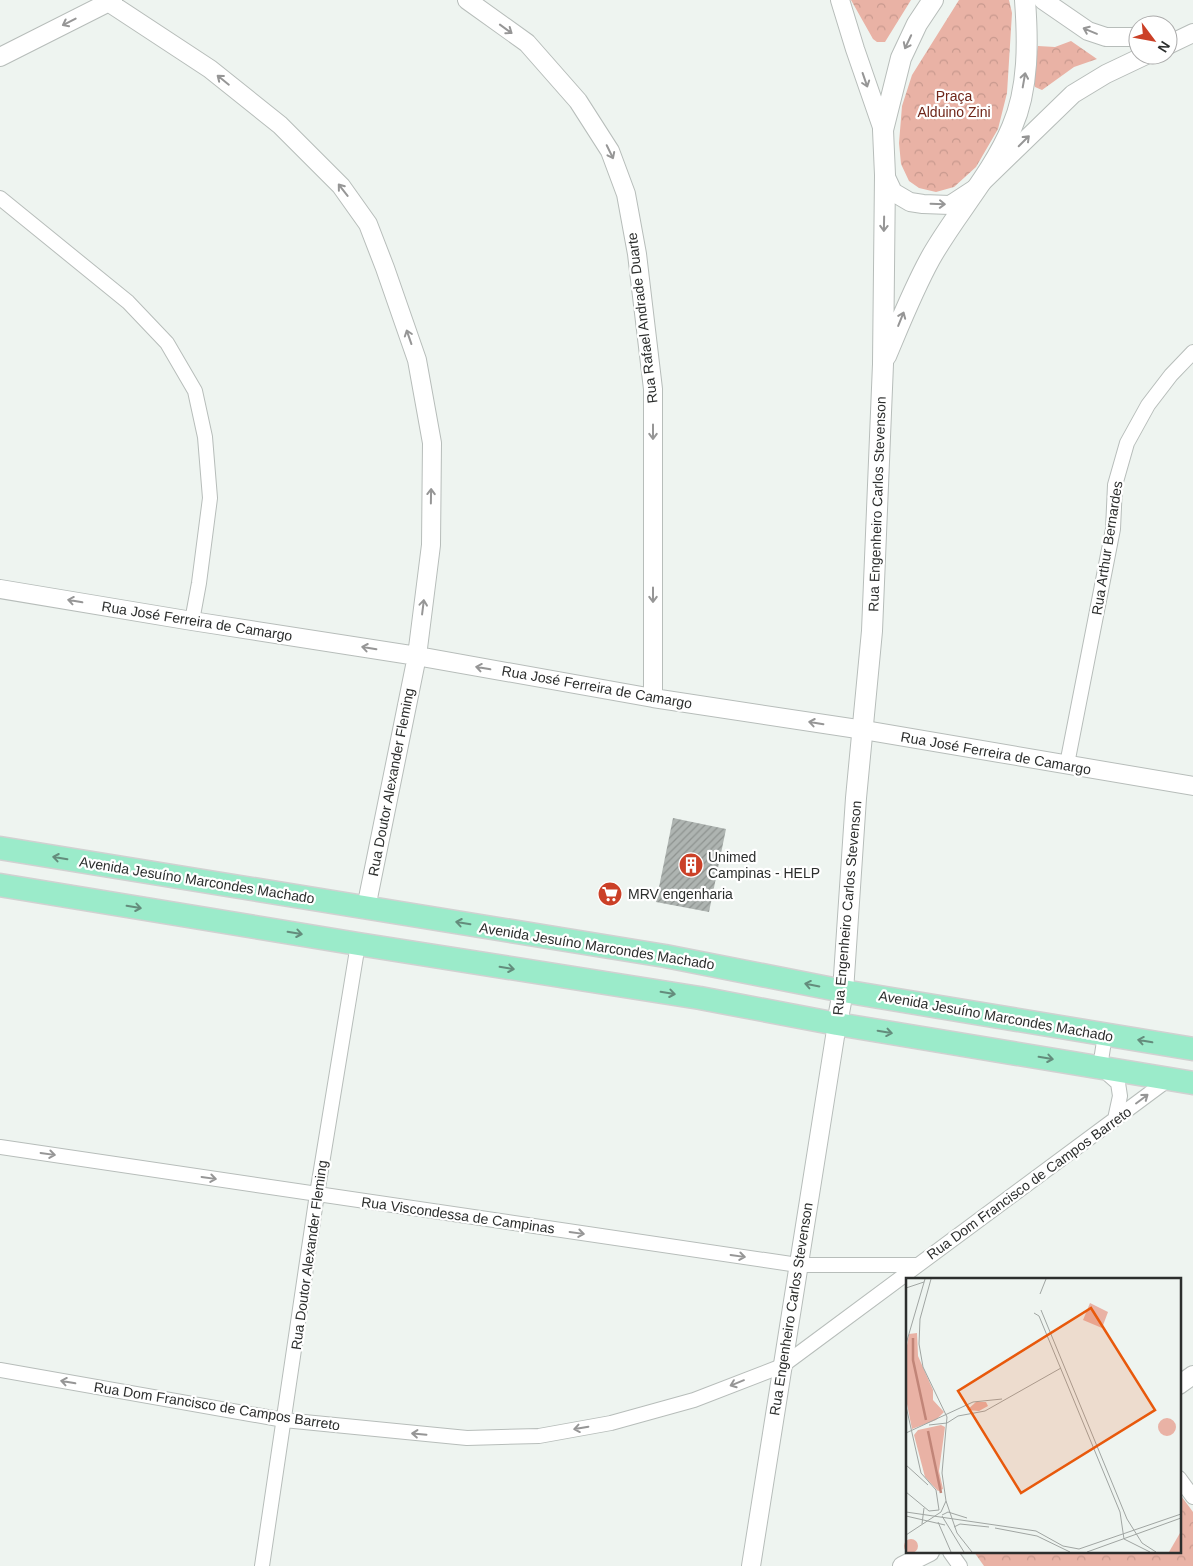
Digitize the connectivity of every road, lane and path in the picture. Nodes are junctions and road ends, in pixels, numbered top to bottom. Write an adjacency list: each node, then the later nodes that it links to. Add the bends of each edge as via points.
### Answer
1 (467, 0): 22 (street, Rua Rafael Andrade Duarte, one-way to 22, via 526,43 578,101 610,151 626,194 637,254 653,389)
2 (840, 0): 13 (street, one-way to 13)
3 (933, 0): 13 (main road, Rua Engenheiro Carlos Stevenson, one-way to 13, via 901,58)
4 (1025, 0): 15 (main road, Rua Engenheiro Carlos Stevenson, one-way to 4, via 1013,126 1025,78 1028,38)
5 (1043, 0): 9 (street, one-way to 5, via 1106,37 1088,31)
6 (109, 1): 11 (street, one-way to 11); 21 (street, Rua Doutor Alexander Fleming, one-way to 6, via 430,545 432,443 417,360 368,224 341,186 280,125 210,69)
7 (1191, 34): 8 (street); 10 (street)
8 (1178, 35)
9 (1128, 37)
10 (1178, 40)
11 (0, 57)
12 (1128, 64): 15 (street, one-way to 12, via 1073,94)
13 (883, 130): 14 (main road, Rua Engenheiro Carlos Stevenson)
14 (885, 175): 15 (street, one-way to 15, via 892,192 910,202 923,204 950,205); 18 (main road, Rua Engenheiro Carlos Stevenson, one-way to 18)
15 (976, 188): 18 (main road, Rua Engenheiro Carlos Stevenson, one-way to 15, via 909,300 931,258)
16 (0, 198): 20 (street, via 128,302 167,343 195,391 205,437 210,498)
17 (1193, 352): 24 (street, Rua Arthur Bernardes, via 1148,405 1128,443 1116,485 1112,529)
18 (883, 364): 23 (main road, Rua Engenheiro Carlos Stevenson, via 872,631)
19 (0, 589): 20 (street, Rua José Ferreira de Camargo, one-way to 19)
20 (192, 621): 21 (street, Rua José Ferreira de Camargo, one-way to 20)
21 (417, 656): 22 (street, Rua José Ferreira de Camargo, one-way to 21); 31 (street, Rua Doutor Alexander Fleming)
22 (653, 698): 23 (street, Rua José Ferreira de Camargo, one-way to 22)
23 (864, 730): 24 (street, Rua José Ferreira de Camargo); 37 (main road, Rua Engenheiro Carlos Stevenson, via 856,798)
24 (1067, 764): 25 (street, Rua José Ferreira de Camargo)
25 (1193, 786)
26 (0, 848): 27 (main road, Avenida Jesuíno Marcondes Machado, one-way to 26)
27 (106, 866): 28 (main road, Avenida Jesuíno Marcondes Machado); 30 (main road)
28 (207, 882): 31 (main road, Avenida Jesuíno Marcondes Machado); 32 (main road)
29 (0, 885): 30 (main road)
30 (103, 902): 32 (main road, one-way to 32)
31 (366, 908): 33 (main road, Avenida Jesuíno Marcondes Machado, one-way to 31)
32 (202, 918): 34 (main road, one-way to 34)
33 (579, 942): 35 (main road, Avenida Jesuíno Marcondes Machado); 36 (main road)
34 (358, 944): 36 (main road, one-way to 36); 49 (street, Rua Doutor Alexander Fleming)
35 (706, 964): 37 (main road, Avenida Jesuíno Marcondes Machado, one-way to 35); 38 (main road)
36 (573, 978): 38 (main road, one-way to 38)
37 (843, 991): 39 (main road, Avenida Jesuíno Marcondes Machado); 40 (main road, Rua Engenheiro Carlos Stevenson)
38 (700, 998): 40 (main road)
39 (992, 1016): 41 (main road, Avenida Jesuíno Marcondes Machado); 42 (main road)
40 (837, 1024): 42 (main road, one-way to 42); 50 (street, Rua Engenheiro Carlos Stevenson)
41 (1105, 1035): 43 (main road, Avenida Jesuíno Marcondes Machado, one-way to 41); 44 (street)
42 (987, 1049): 44 (main road, one-way to 44)
43 (1193, 1050)
44 (1100, 1067): 45 (main road); 47 (street, via 1118,1083 1120,1096)
45 (1169, 1079): 46 (main road); 47 (street, Rua Dom Francisco de Campos Barreto, one-way to 45)
46 (1193, 1083)
47 (1115, 1119): 51 (street, Rua Dom Francisco de Campos Barreto)
48 (0, 1147): 49 (street, Rua Viscondessa de Campinas, one-way to 49)
49 (317, 1194): 50 (street, Rua Viscondessa de Campinas, one-way to 50); 56 (street, Rua Doutor Alexander Fleming)
50 (798, 1265): 51 (street, Rua Viscondessa de Campinas); 52 (street, Rua Engenheiro Carlos Stevenson)
51 (918, 1265): 52 (street, Rua Dom Francisco de Campos Barreto)
52 (782, 1366): 56 (street, Rua Dom Francisco de Campos Barreto, one-way to 56, via 694,1400 611,1422 540,1436 467,1438); 62 (street, Rua Engenheiro Carlos Stevenson)
53 (0, 1370): 56 (street, Rua Dom Francisco de Campos Barreto, one-way to 53)
54 (1193, 1375): 55 (street)
55 (1180, 1384)
56 (284, 1420): 61 (street, Rua Doutor Alexander Fleming)
57 (1180, 1479): 58 (street)
58 (1193, 1497)
59 (926, 1554): 63 (street)
60 (951, 1554): 64 (street)
61 (262, 1566)
62 (751, 1566)
63 (902, 1566)
64 (960, 1566)

